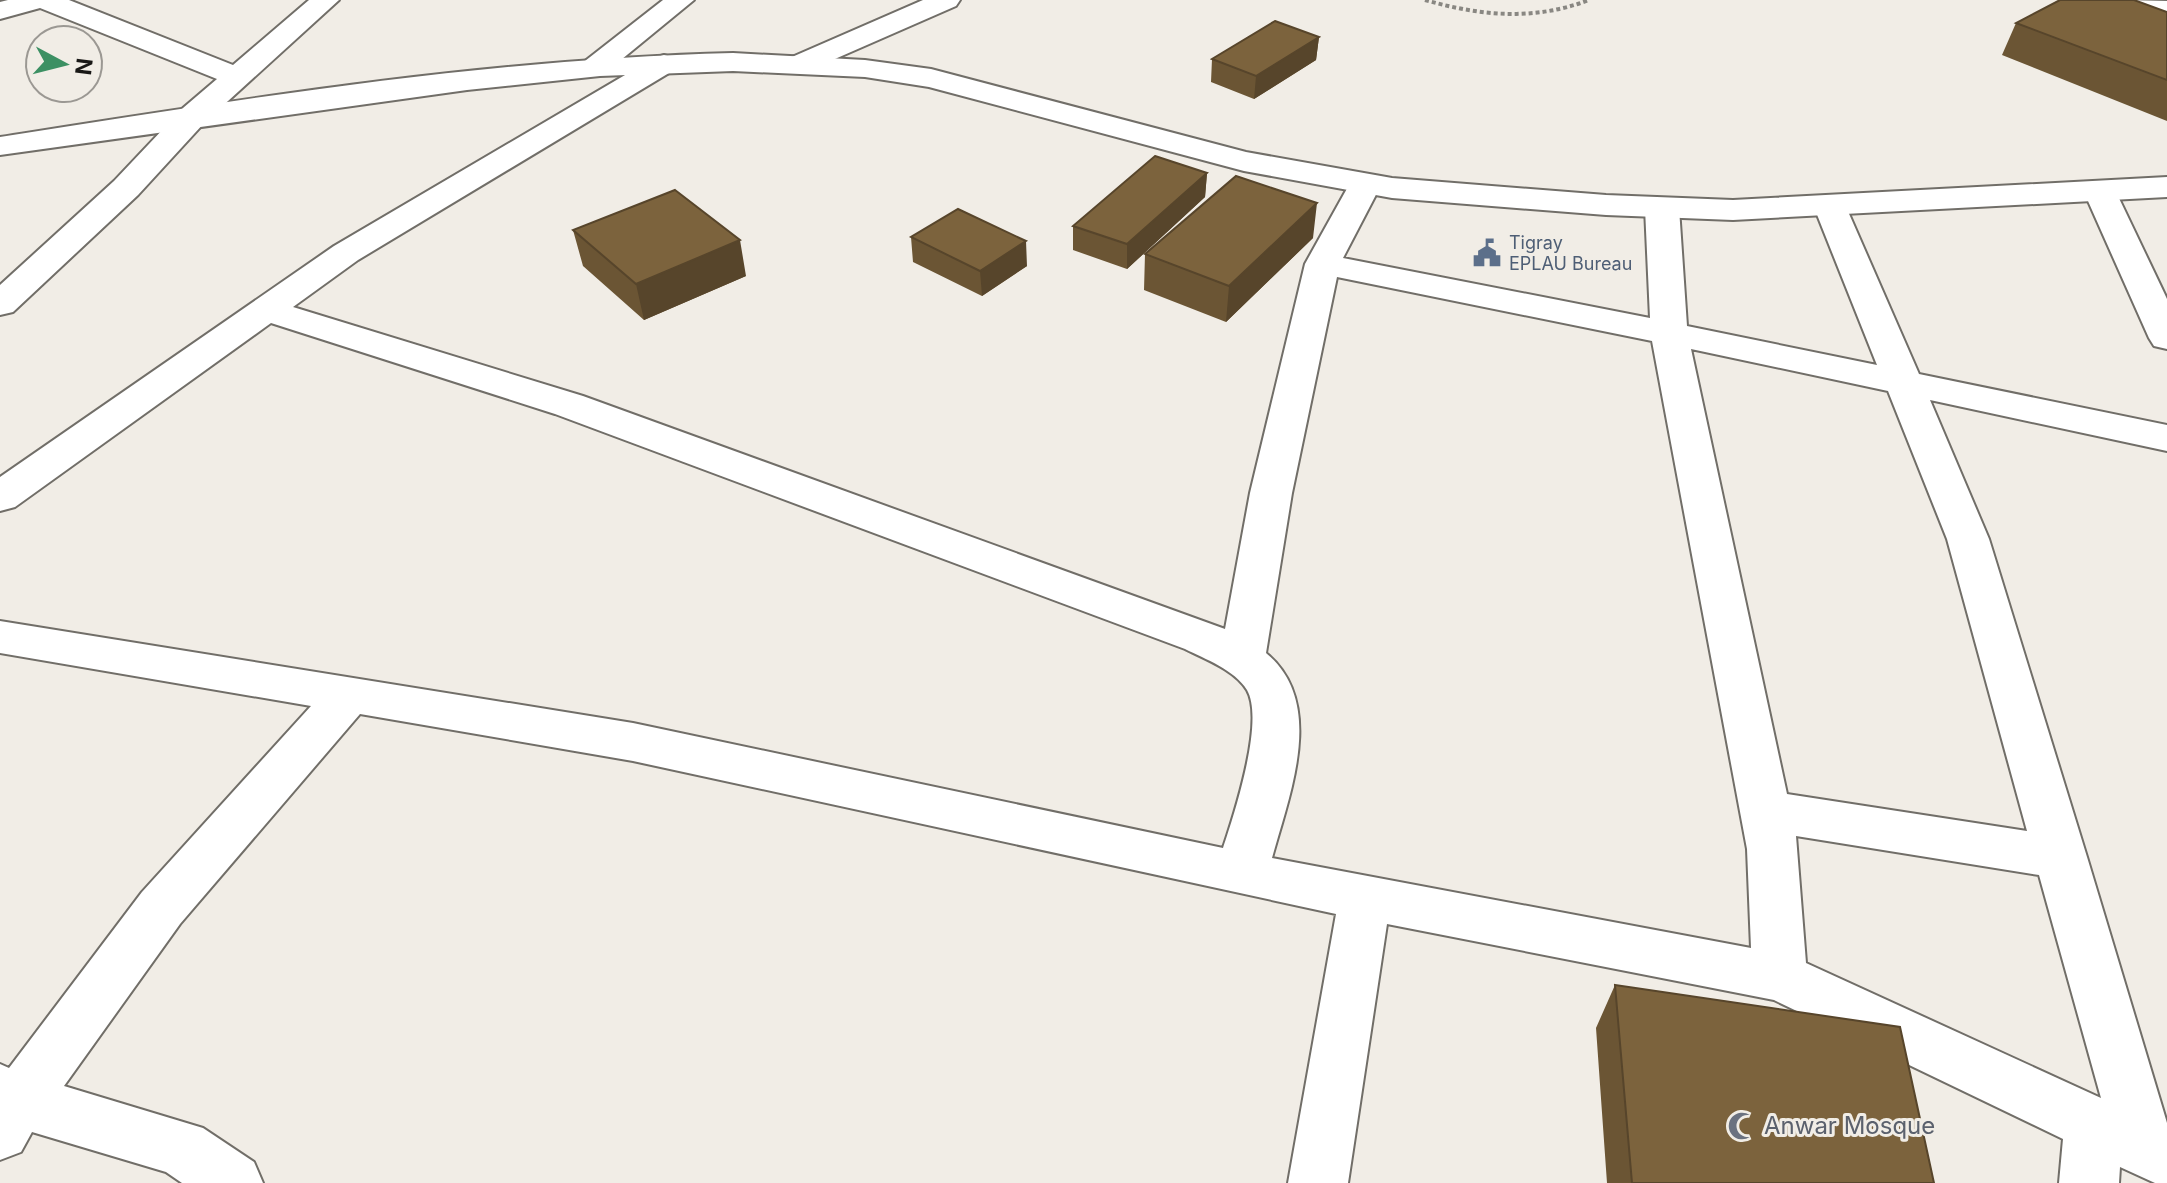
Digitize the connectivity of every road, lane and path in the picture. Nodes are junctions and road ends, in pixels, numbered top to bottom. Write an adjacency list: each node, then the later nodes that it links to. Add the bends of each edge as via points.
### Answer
1 (41, 0): 9 (street); 13 (street)
2 (325, 0): 13 (street)
3 (680, 0): 12 (street)
4 (946, 0): 10 (street)
5 (1425, 0): 6 (path, via 1513,15 1557,11)
6 (1589, 0)
7 (2140, 0): 8 (street)
8 (2167, 10)
9 (0, 11)
10 (802, 63): 11 (street); 16 (street, via 931,78 1244,161)
11 (664, 64): 12 (street); 23 (street, via 346,253)
12 (595, 67): 14 (street)
13 (235, 76): 14 (street)
14 (194, 115): 15 (street); 22 (street, via 126,188)
15 (0, 146)
16 (1365, 185): 20 (street); 21 (street)
17 (2167, 187): 18 (street)
18 (2100, 192): 19 (street); 25 (street)
19 (1831, 207): 20 (street); 26 (street)
20 (1662, 208): 24 (street)
21 (1322, 264): 24 (street); 30 (street, via 1268,507)
22 (0, 304)
23 (266, 310): 28 (street); 30 (street, via 569,405 1201,637)
24 (1669, 333): 26 (street); 32 (street)
25 (2167, 338)
26 (1905, 382): 27 (street); 33 (street, via 1968,539)
27 (2167, 438)
28 (0, 497)
29 (0, 637): 31 (street)
30 (1242, 659): 34 (street, via 1272,692 1276,739)
31 (350, 694): 34 (street, via 633,742); 37 (street, via 161,908)
32 (1766, 811): 33 (street); 36 (street, via 1773,849)
33 (2061, 857): 39 (street)
34 (1242, 874): 35 (street)
35 (1365, 899): 36 (street); 41 (street)
36 (1779, 977): 38 (street)
37 (6, 1108): 40 (street, via 182,1148)
38 (2094, 1124): 39 (street); 42 (street)
39 (2156, 1154)
40 (233, 1183)
41 (1318, 1183)
42 (2089, 1183)

